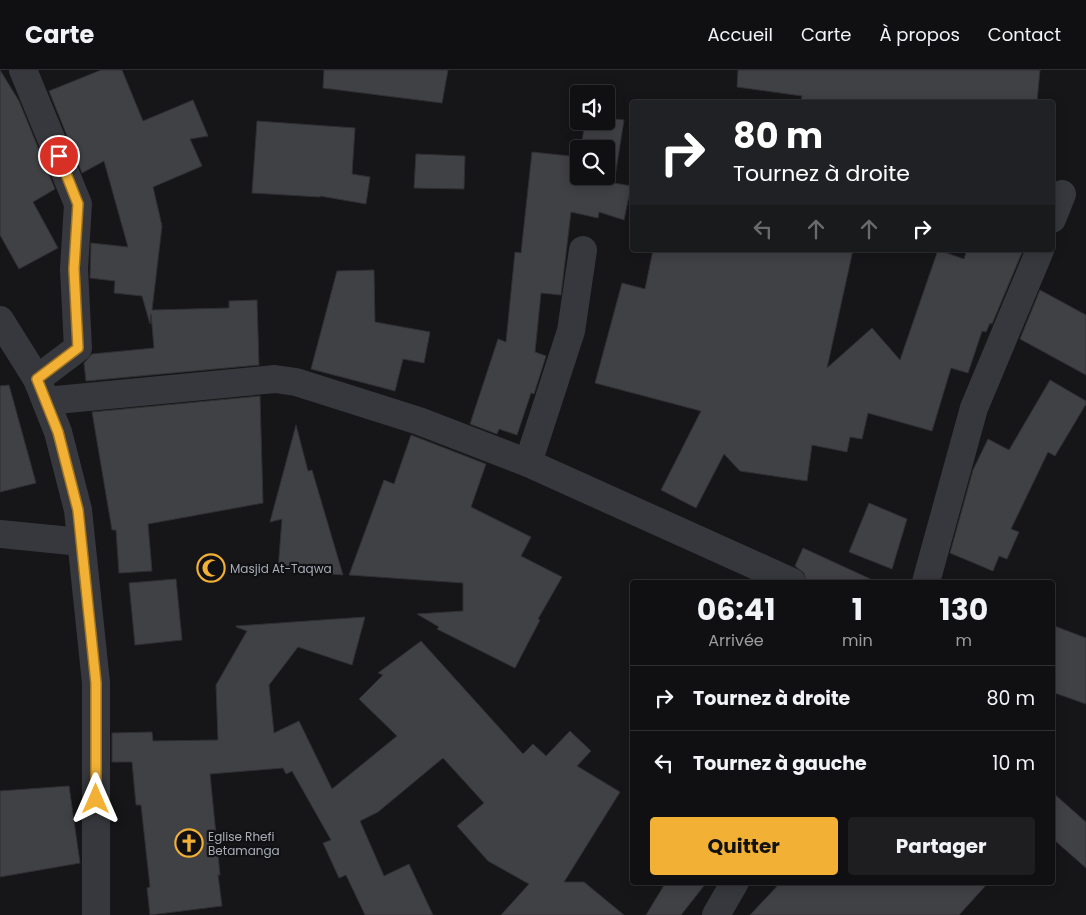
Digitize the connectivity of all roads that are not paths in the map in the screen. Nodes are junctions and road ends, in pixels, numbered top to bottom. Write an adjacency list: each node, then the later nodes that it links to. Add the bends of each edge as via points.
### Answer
1 (23, 70): 5 (street, via 78,204 74,269 78,348)
2 (583, 250): 6 (street, via 571,331)
3 (1039, 252): 10 (street, via 974,408)
4 (0, 320): 5 (street)
5 (42, 390): 6 (street, via 275,379 296,382 419,421); 8 (street, via 58,432 78,510)
6 (528, 463): 9 (street)
7 (0, 534): 8 (street)
8 (81, 542): 12 (street, via 96,683)
9 (788, 580)
10 (927, 580)
11 (733, 885): 13 (street)
12 (96, 915)
13 (716, 915)

